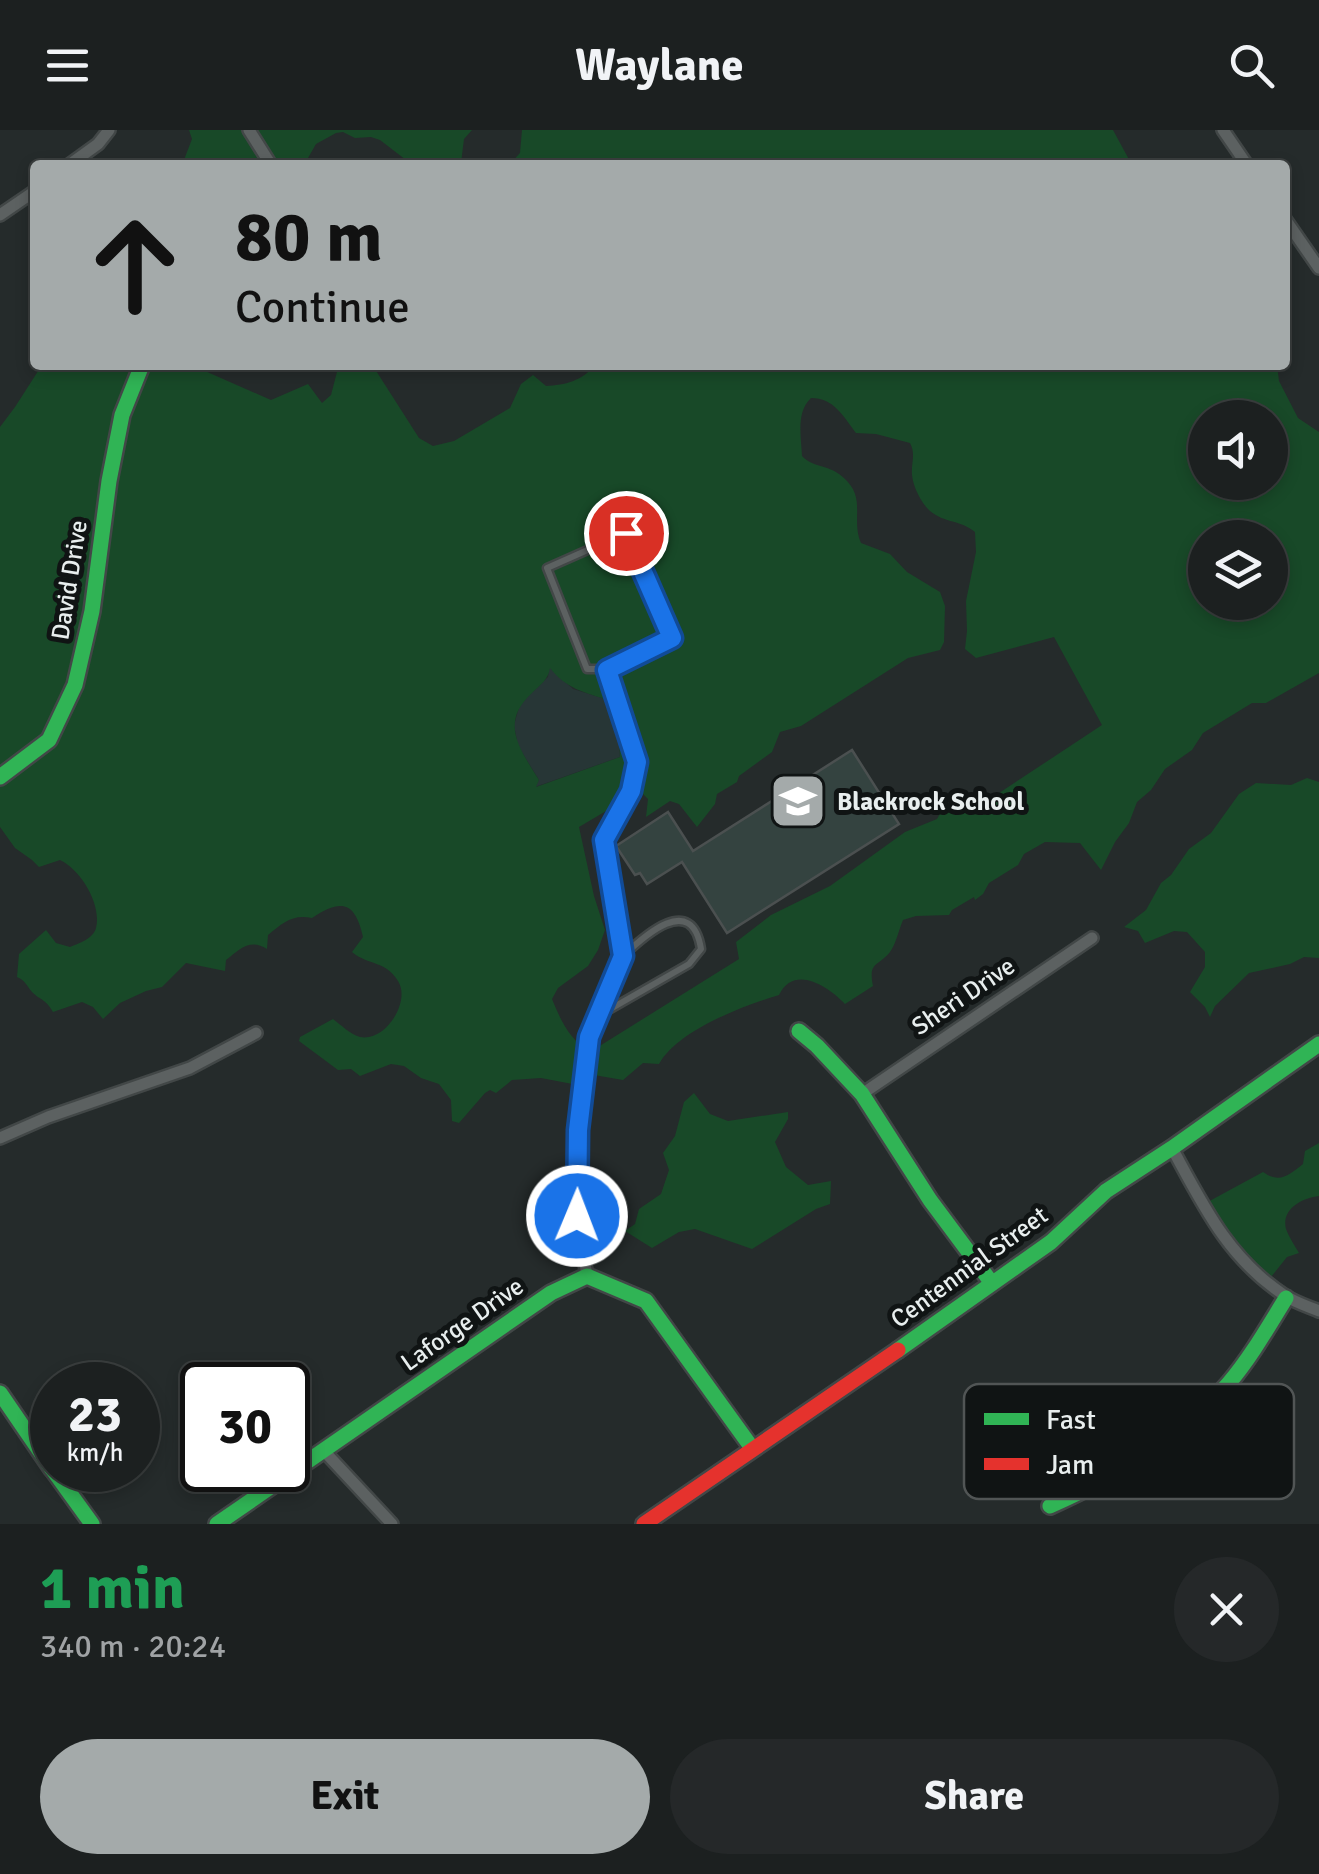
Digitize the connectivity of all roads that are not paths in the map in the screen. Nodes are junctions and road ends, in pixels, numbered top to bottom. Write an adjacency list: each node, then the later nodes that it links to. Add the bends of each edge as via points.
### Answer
1 (109, 130): 4 (street)
2 (249, 130): 5 (street)
3 (1223, 130): 6 (street)
4 (77, 160)
5 (268, 160)
6 (1244, 160)
7 (30, 195): 8 (street)
8 (0, 216)
9 (1290, 226): 10 (street)
10 (1319, 268)
11 (140, 370): 13 (street, David Drive, via 122,415 75,685 49,740)
12 (607, 670): 12 (lane, via 587,670 547,568 626,533 672,638); 15 (lane, via 637,762 631,791 604,840)
13 (0, 777)
14 (1092, 938): 21 (street, Sheri Drive)
15 (623, 956): 16 (lane); 16 (lane, via 666,922 692,928 701,949 689,964)
16 (597, 1017): 19 (lane)
17 (798, 1032): 21 (street)
18 (256, 1033): 22 (street, via 190,1068)
19 (589, 1037): 24 (street, via 577,1216)
20 (1319, 1044): 23 (street, Centennial Street)
21 (862, 1094): 25 (street)
22 (0, 1138)
23 (1172, 1148): 25 (street, Centennial Street); 26 (street, via 1246,1266)
24 (587, 1276): 31 (street, via 646,1301); 32 (street, Laforge Drive)
25 (991, 1282): 31 (street, Centennial Street)
26 (1286, 1298): 27 (street); 28 (street)
27 (1319, 1312)
28 (1227, 1384)
29 (0, 1393): 30 (street)
30 (30, 1436)
31 (752, 1448): 36 (street, Centennial Street)
32 (324, 1451): 38 (street, Laforge Drive); 39 (street)
33 (69, 1492): 37 (street)
34 (1065, 1499): 35 (street)
35 (1050, 1506)
36 (664, 1519): 40 (street, Centennial Street)
37 (92, 1524)
38 (217, 1524)
39 (392, 1524)
40 (644, 1524)

